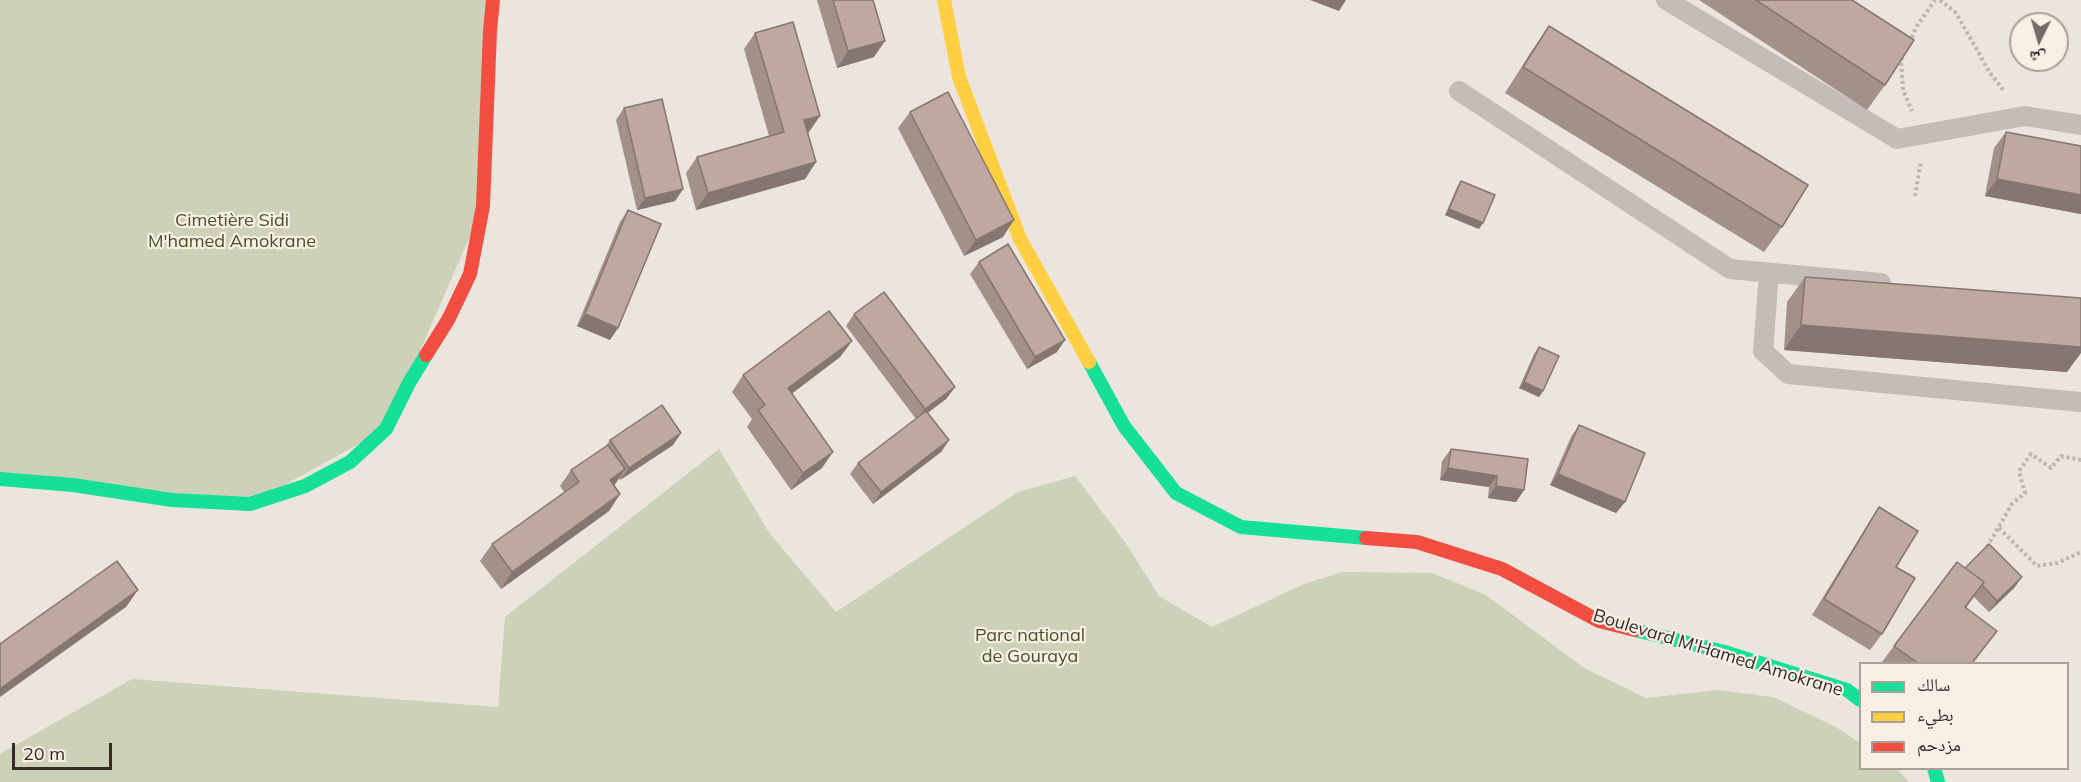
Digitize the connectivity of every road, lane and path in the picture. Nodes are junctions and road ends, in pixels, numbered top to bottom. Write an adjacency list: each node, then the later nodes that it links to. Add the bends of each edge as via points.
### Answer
1 (494, 0): 14 (main road, via 483,206 470,274 386,429 350,462 304,486 250,504 172,500)
2 (944, 0): 18 (main road, Boulevard M'Hamed Amokrane, via 959,77 1020,239 1124,426 1176,493 1241,527 1417,542 1502,569 1599,621 1721,651 1847,690)
3 (1666, 0): 8 (lane, via 1897,139)
4 (1938, 0): 6 (path, via 1956,13 1990,73); 8 (path, via 1917,26 1900,61 1903,90)
5 (1459, 91): 10 (lane, via 1730,269)
6 (2025, 116): 7 (lane); 8 (lane)
7 (2081, 125)
8 (1923, 134): 9 (path)
9 (1915, 196)
10 (1769, 273): 11 (lane); 12 (lane, via 1763,351 1788,374)
11 (1904, 285)
12 (2081, 402)
13 (2081, 460): 15 (path, via 2061,456 2051,468 2031,454 2019,471 2025,493 2012,504)
14 (0, 479)
15 (1999, 528): 16 (path); 17 (path, via 2037,566 2057,563)
16 (1987, 549)
17 (2081, 552)
18 (1859, 699)

